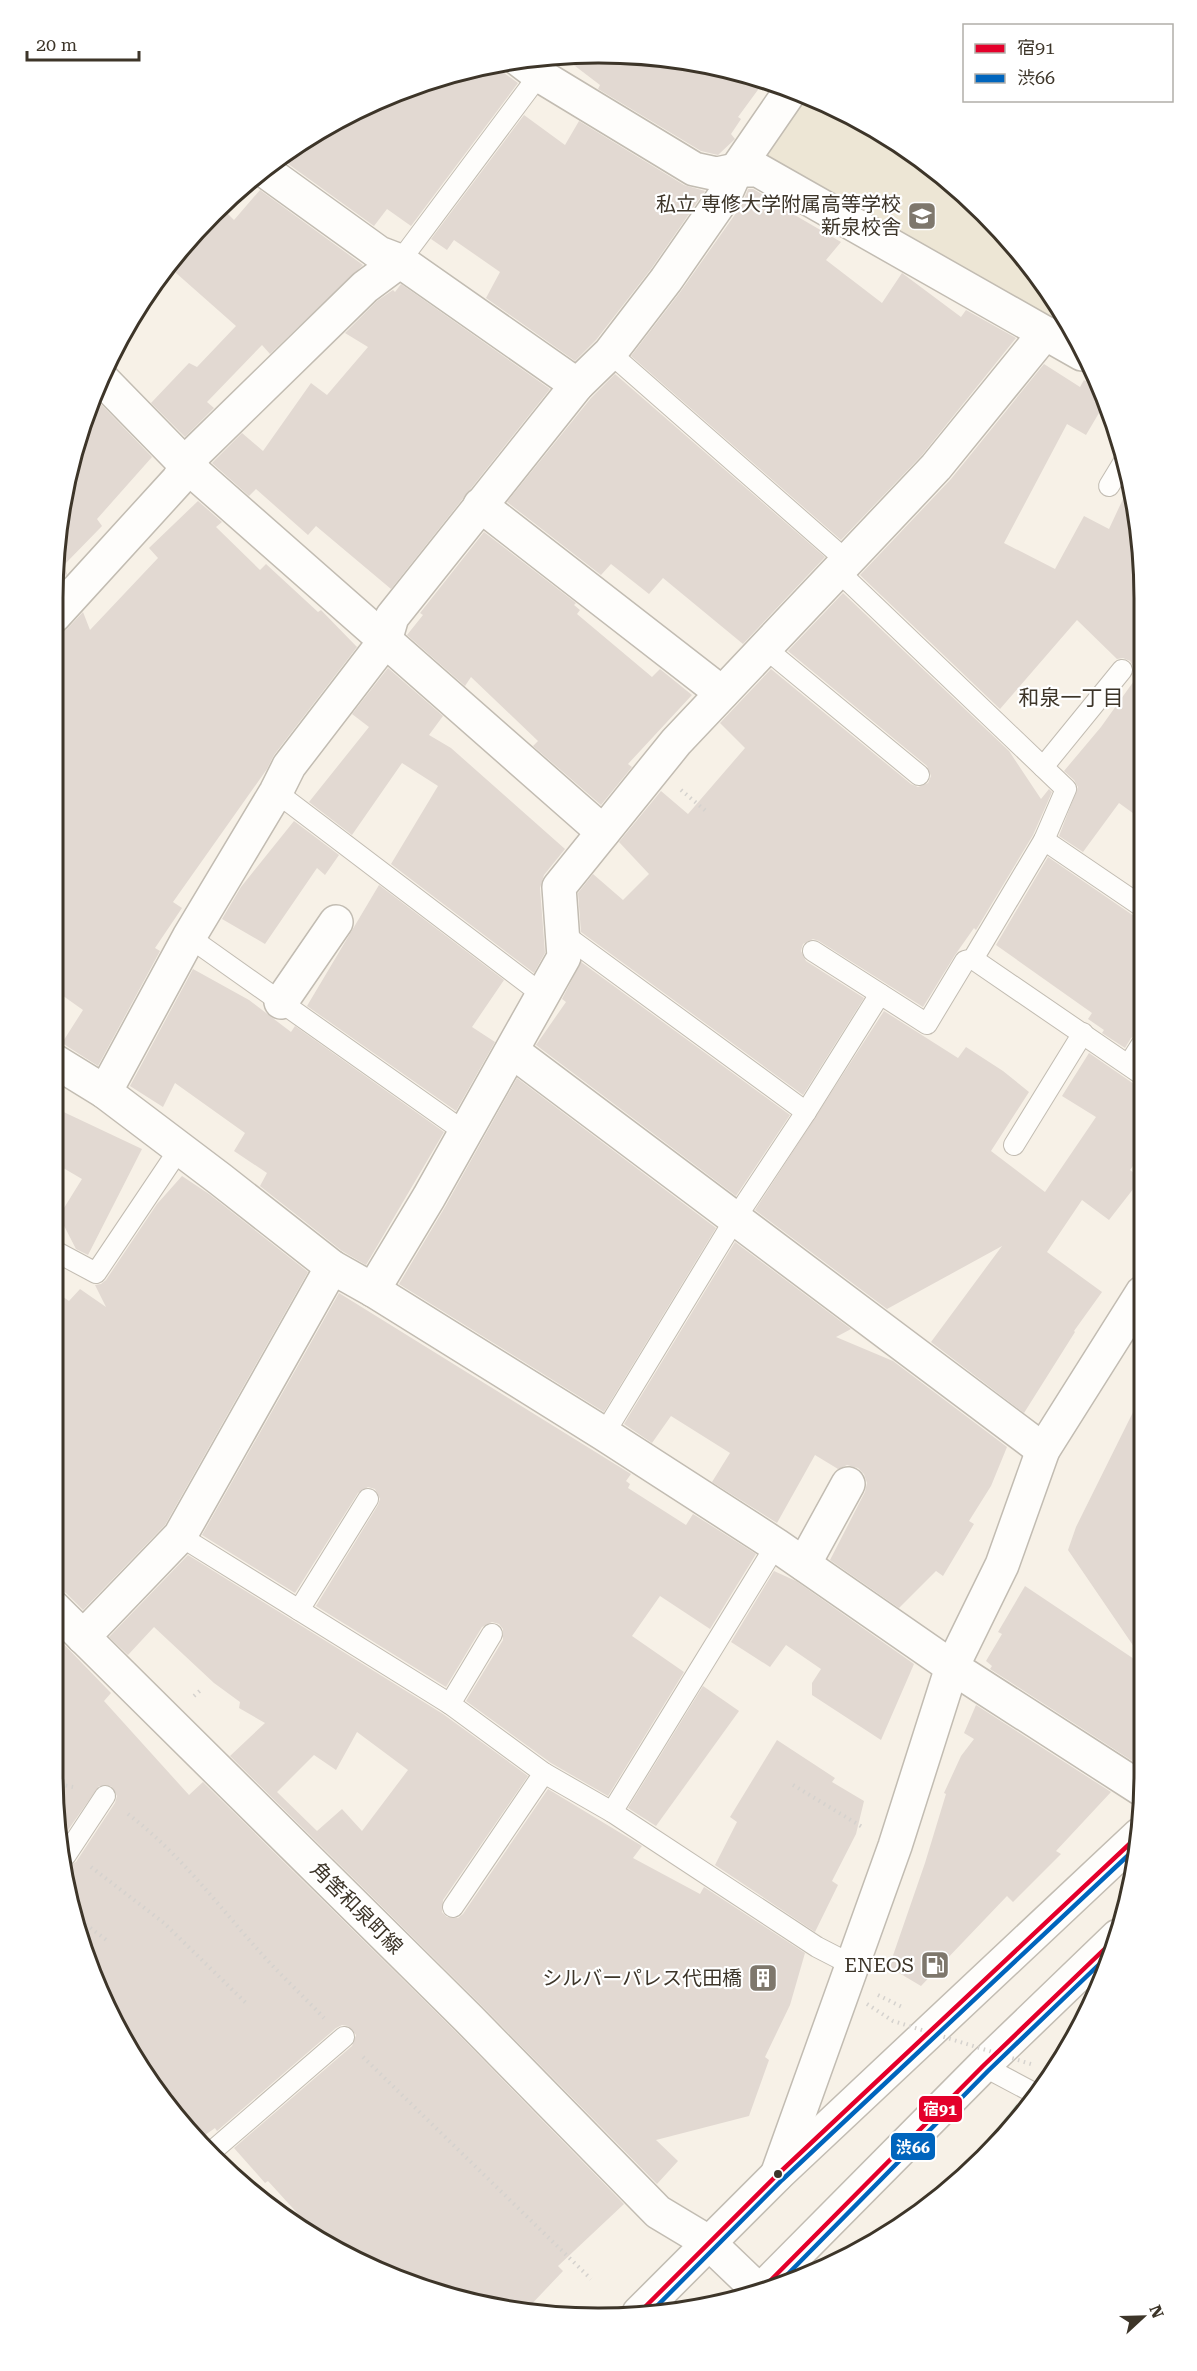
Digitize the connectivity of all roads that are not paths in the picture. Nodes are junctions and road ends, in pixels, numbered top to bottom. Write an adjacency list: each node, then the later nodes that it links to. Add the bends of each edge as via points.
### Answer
1 (528, 68): 6 (lane)
2 (530, 68): 4 (street, via 694,168 717,174)
3 (786, 97): 4 (street)
4 (736, 170): 7 (street, via 758,170); 9 (street, via 725,195)
5 (271, 175): 6 (street, via 379,252)
6 (400, 261): 11 (street); 12 (street, via 365,288 196,452)
7 (1045, 333): 8 (street); 16 (street, via 936,467)
8 (1071, 348)
9 (610, 353): 11 (street); 16 (lane)
10 (108, 385): 12 (street)
11 (577, 385): 15 (street)
12 (187, 466): 17 (street); 18 (street)
13 (1118, 470): 14 (lane)
14 (1109, 486)
15 (480, 504): 18 (street, via 392,617); 21 (street)
16 (843, 566): 19 (street); 22 (lane)
17 (63, 606)
18 (385, 641): 24 (street, via 289,766); 25 (street)
19 (765, 648): 21 (street); 23 (lane)
20 (1122, 670): 22 (lane)
21 (722, 693): 25 (street, via 676,742)
22 (1043, 766): 26 (lane, via 1066,789)
23 (919, 775)
24 (276, 792): 30 (street); 34 (lane)
25 (603, 832): 29 (street, via 560,887)
26 (1044, 840): 27 (lane); 32 (lane)
27 (1134, 901)
28 (336, 922): 35 (street)
29 (562, 933): 34 (street, via 564,957); 41 (lane)
30 (189, 937): 35 (lane); 40 (street)
31 (813, 951): 33 (lane)
32 (973, 959): 33 (lane, via 965,961 927,1024); 36 (lane)
33 (880, 994): 41 (lane)
34 (543, 995): 37 (street)
35 (281, 1002): 42 (lane)
36 (1083, 1033): 39 (lane); 43 (lane)
37 (512, 1051): 42 (street); 45 (street)
38 (63, 1066): 40 (street)
39 (1134, 1068)
40 (105, 1092): 44 (street)
41 (806, 1112): 45 (lane)
42 (466, 1133): 48 (street)
43 (1014, 1144)
44 (180, 1149): 46 (lane, via 96,1274); 47 (street)
45 (735, 1220): 50 (lane); 51 (street)
46 (63, 1256)
47 (332, 1267): 48 (street); 54 (street)
48 (373, 1290): 50 (street)
49 (1134, 1306): 51 (street)
50 (604, 1434): 55 (street)
51 (1043, 1450): 61 (street, via 1002,1565)
52 (848, 1484): 56 (street)
53 (368, 1499): 57 (lane)
54 (180, 1536): 57 (lane); 60 (street)
55 (776, 1545): 56 (street); 66 (lane)
56 (804, 1564): 61 (street)
57 (299, 1610): 62 (lane)
58 (63, 1617): 60 (street, 角筈和泉町線)
59 (492, 1634): 62 (lane)
60 (83, 1637): 77 (street, 角筈和泉町線, via 658,2212)
61 (952, 1667): 64 (street); 71 (street)
62 (450, 1704): 63 (lane)
63 (544, 1773): 66 (lane); 69 (lane)
64 (1134, 1784)
65 (105, 1796): 68 (lane)
66 (612, 1812): 71 (lane, via 817,1947)
67 (1129, 1845): 76 (street)
68 (69, 1851)
69 (453, 1907)
70 (1104, 1949): 73 (street)
71 (854, 1966): 76 (street)
72 (344, 2037): 75 (lane)
73 (982, 2066): 74 (lane); 78 (street)
74 (1029, 2090)
75 (217, 2147)
76 (777, 2175): 77 (street)
77 (708, 2242): 79 (street, 角筈和泉町線); 80 (street)
78 (771, 2280)
79 (753, 2285)
80 (646, 2306)

